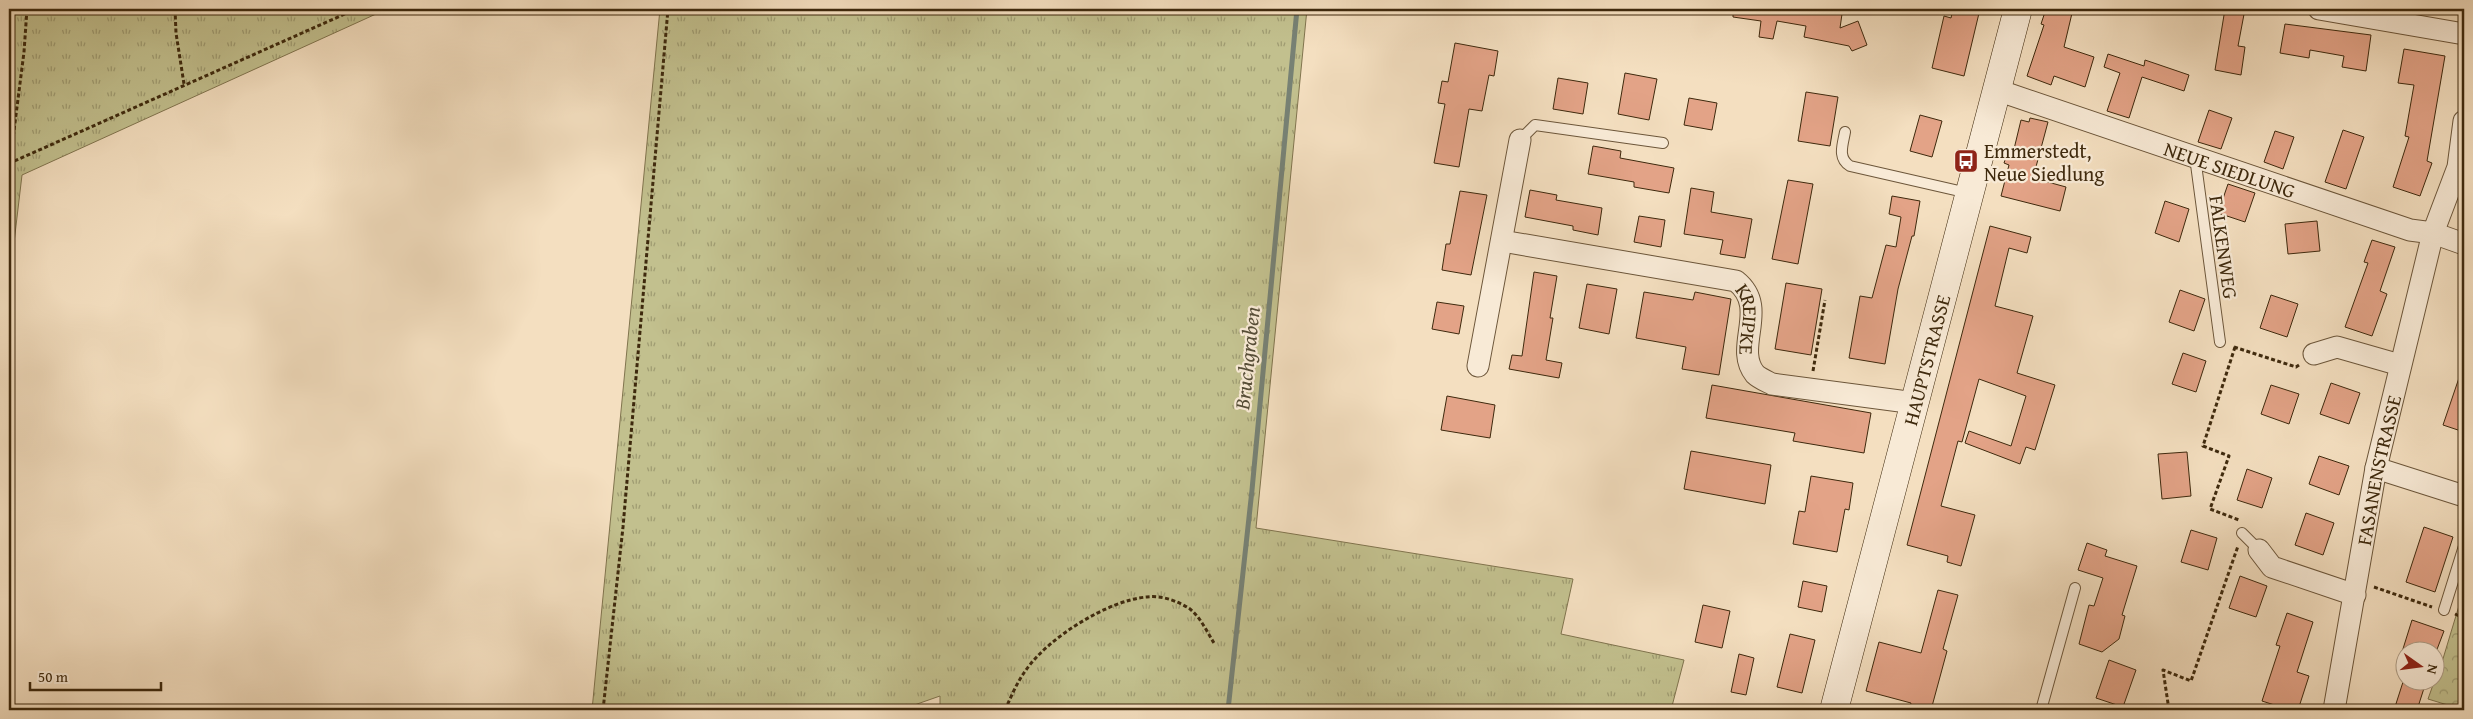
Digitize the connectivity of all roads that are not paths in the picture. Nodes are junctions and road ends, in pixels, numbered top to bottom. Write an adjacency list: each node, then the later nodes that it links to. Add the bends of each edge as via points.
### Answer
1 (2018, 9): 4 (main road, HAUPTSTRASSE)
2 (2320, 9): 3 (street)
3 (2464, 34)
4 (1996, 90): 9 (street, NEUE SIEDLUNG); 10 (main road, HAUPTSTRASSE)
5 (2464, 121): 11 (street, FASANENSTRASSE, via 2458,167)
6 (1845, 132): 10 (lane, via 1841,155 1850,166)
7 (1520, 140): 8 (lane, via 1535,125); 12 (street)
8 (1663, 143)
9 (2195, 157): 11 (street, NEUE SIEDLUNG, via 2410,230); 14 (lane, FALKENWEG)
10 (1969, 194): 18 (main road, HAUPTSTRASSE)
11 (2433, 233): 13 (street, NEUE SIEDLUNG); 16 (street, FASANENSTRASSE)
12 (1502, 242): 17 (street); 18 (street, KREIPKE, via 1736,281 1751,299 1748,348 1750,364 1756,375 1772,384)
13 (2464, 244)
14 (2220, 342)
15 (2314, 354): 16 (street, via 2338,347)
16 (2400, 365): 19 (street, FASANENSTRASSE)
17 (1478, 366)
18 (1915, 403): 27 (main road, HAUPTSTRASSE)
19 (2376, 468): 20 (street); 25 (street, FASANENSTRASSE)
20 (2464, 496)
21 (2242, 533): 23 (lane)
22 (2464, 546): 26 (lane)
23 (2259, 550): 25 (street, via 2272,567)
24 (2075, 588): 28 (lane)
25 (2356, 588): 29 (street, FASANENSTRASSE)
26 (2444, 610)
27 (1834, 710)
28 (2041, 710)
29 (2334, 710)

